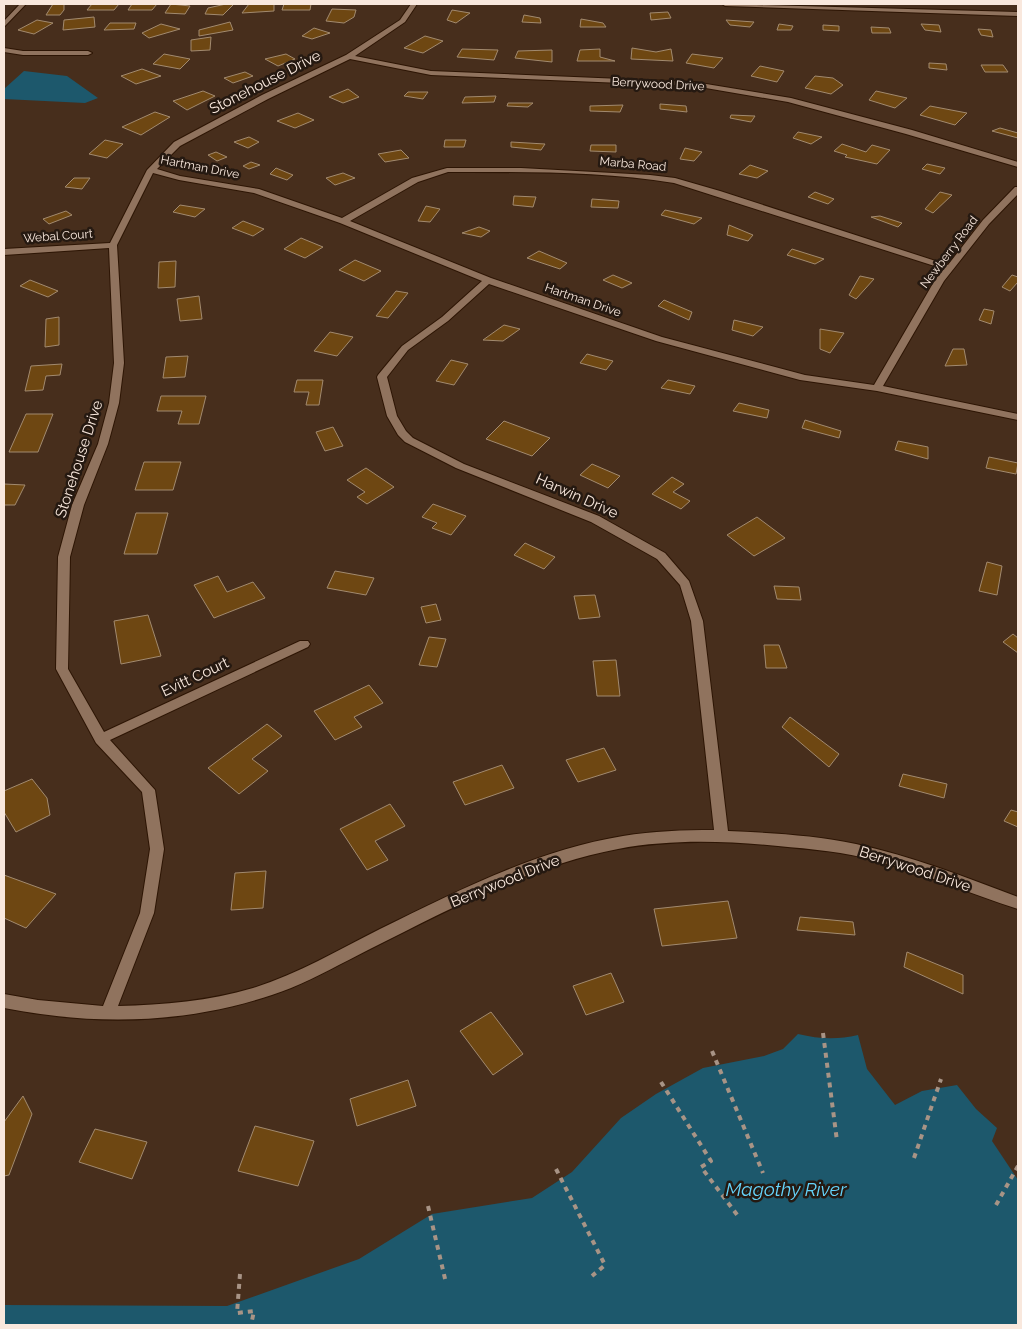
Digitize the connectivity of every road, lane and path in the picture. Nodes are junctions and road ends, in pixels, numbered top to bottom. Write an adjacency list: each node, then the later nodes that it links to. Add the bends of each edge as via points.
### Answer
1 (23, 4): 7 (street)
2 (414, 4): 10 (street, Stonehouse Drive, via 403,22)
3 (725, 4): 4 (street)
4 (775, 5): 5 (street)
5 (793, 5): 6 (street)
6 (1018, 14)
7 (4, 25)
8 (4, 50): 9 (street)
9 (88, 53)
10 (350, 57): 11 (street, Berrywood Drive, via 430,73 694,84 788,100); 12 (street, Stonehouse Drive, via 177,144)
11 (1018, 165)
12 (151, 170): 14 (street, Hartman Drive, via 256,191); 15 (street, Stonehouse Drive)
13 (1018, 188): 17 (street, Newberry Road)
14 (343, 221): 17 (street, Marba Road, via 415,180 448,170 521,170 650,177 717,192); 18 (street, Hartman Drive)
15 (113, 245): 16 (street, Webal Court); 22 (street, Stonehouse Drive, via 119,363 114,403 103,444 78,505 64,557 62,669)
16 (4, 252)
17 (949, 268): 19 (street, Newberry Road)
18 (488, 280): 19 (street, Hartman Drive, via 660,339 804,378); 23 (street, Harwin Drive, via 445,319 405,348 382,377 398,431 417,446 460,466 547,498 595,520 661,556 685,584 697,621)
19 (877, 388): 20 (street, Hartman Drive)
20 (1018, 417)
21 (304, 644): 22 (street, Evitt Court)
22 (100, 739): 26 (street, Stonehouse Drive, via 148,790 158,849 147,913)
23 (721, 835): 24 (street, Berrywood Drive, via 856,850); 26 (street, Berrywood Drive, via 599,846 534,866 473,890 286,984 234,1000 172,1010)
24 (1018, 903)
25 (4, 1001): 26 (street, Berrywood Drive, via 41,1010)
26 (108, 1013)
27 (823, 1033): 31 (path)
28 (712, 1050): 35 (path)
29 (941, 1079): 32 (path)
30 (661, 1082): 38 (path, via 711,1161 701,1167)
31 (837, 1141)
32 (914, 1158)
33 (1018, 1166): 36 (path)
34 (556, 1168): 40 (path, via 605,1265)
35 (763, 1173)
36 (996, 1205)
37 (428, 1206): 41 (path)
38 (738, 1216)
39 (240, 1274): 42 (path, via 237,1313 254,1311)
40 (592, 1276)
41 (446, 1283)
42 (251, 1325)

